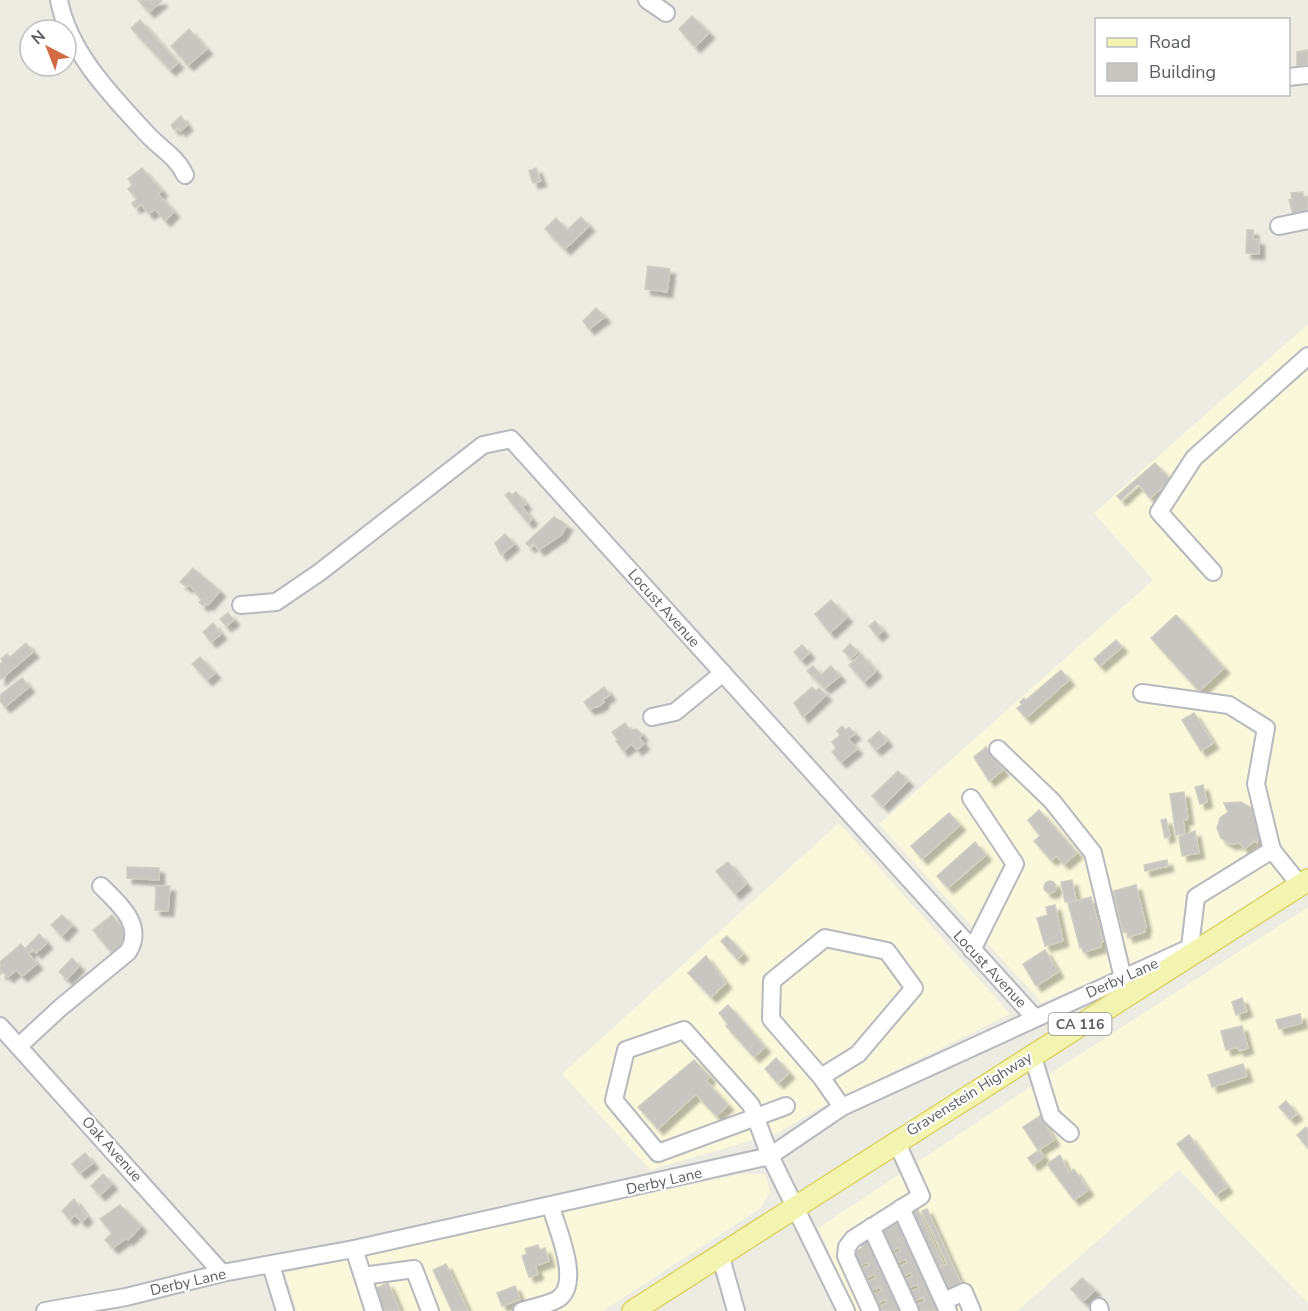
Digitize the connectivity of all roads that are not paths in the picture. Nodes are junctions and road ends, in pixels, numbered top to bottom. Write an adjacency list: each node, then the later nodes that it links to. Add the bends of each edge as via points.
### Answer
1 (59, 0): 6 (street, via 66,29 92,70 150,137 180,164)
2 (647, 0): 3 (street)
3 (666, 13)
4 (1308, 75): 5 (street)
5 (1290, 77)
6 (185, 175)
7 (1308, 220): 8 (street)
8 (1279, 226)
9 (1308, 356): 10 (street, via 1194,458 1159,512)
10 (1213, 572)
11 (241, 604): 12 (street, Locust Avenue, via 276,602 483,444 511,439)
12 (723, 673): 14 (street, via 675,712); 22 (street, Locust Avenue)
13 (1142, 693): 17 (street, via 1229,705 1266,729 1256,784)
14 (652, 717)
15 (998, 749): 23 (street, via 1052,801 1093,853)
16 (972, 798): 22 (street, via 1015,864)
17 (1272, 850): 18 (street); 21 (street, via 1196,897)
18 (1304, 882): 20 (main road, Gravenstein Highway / CA 116)
19 (101, 886): 26 (street, via 129,916 135,930 134,944)
20 (1238, 924): 21 (street, Derby Lane); 27 (main road, Gravenstein Highway / CA 116)
21 (1190, 947): 23 (street, Derby Lane)
22 (972, 950): 24 (street, Locust Avenue)
23 (1123, 978): 24 (street, Derby Lane)
24 (1034, 1017): 30 (street, Derby Lane)
25 (0, 1026): 26 (street, Oak Avenue)
26 (19, 1046): 42 (street, Oak Avenue)
27 (1032, 1054): 32 (street, via 1051,1116); 33 (main road, Gravenstein Highway / CA 116)
28 (821, 1077): 28 (street, via 771,1019 772,981 825,938 887,951 914,988 858,1054); 30 (street)
29 (786, 1106): 31 (street)
30 (842, 1107): 34 (street, Derby Lane)
31 (756, 1117): 31 (street, via 751,1105 684,1030 626,1050 614,1100 658,1153); 34 (street)
32 (1070, 1133)
33 (896, 1141): 35 (main road, Gravenstein Highway / CA 116); 37 (street, via 921,1196)
34 (770, 1156): 35 (street); 36 (street, Derby Lane)
35 (794, 1206): 40 (main road, Gravenstein Highway / CA 116); 53 (street)
36 (551, 1207): 39 (street, Derby Lane); 51 (street, via 570,1271 567,1287 558,1298)
37 (901, 1208): 38 (street); 45 (street)
38 (872, 1227): 54 (street, via 853,1239 846,1256); 55 (street)
39 (354, 1249): 41 (street, Derby Lane); 43 (street)
40 (720, 1254): 46 (main road, Gravenstein Highway / CA 116); 52 (street)
41 (271, 1265): 42 (street, Derby Lane); 48 (street)
42 (222, 1273): 44 (street, Derby Lane)
43 (363, 1276): 49 (street); 50 (street, via 414,1269)
44 (127, 1304): 47 (street, Derby Lane)
45 (946, 1306): 56 (street, via 964,1292)
46 (636, 1310)
47 (45, 1311)
48 (285, 1311)
49 (374, 1311)
50 (430, 1311)
51 (522, 1311)
52 (736, 1311)
53 (846, 1311)
54 (872, 1311)
55 (910, 1311)
56 (972, 1311)

